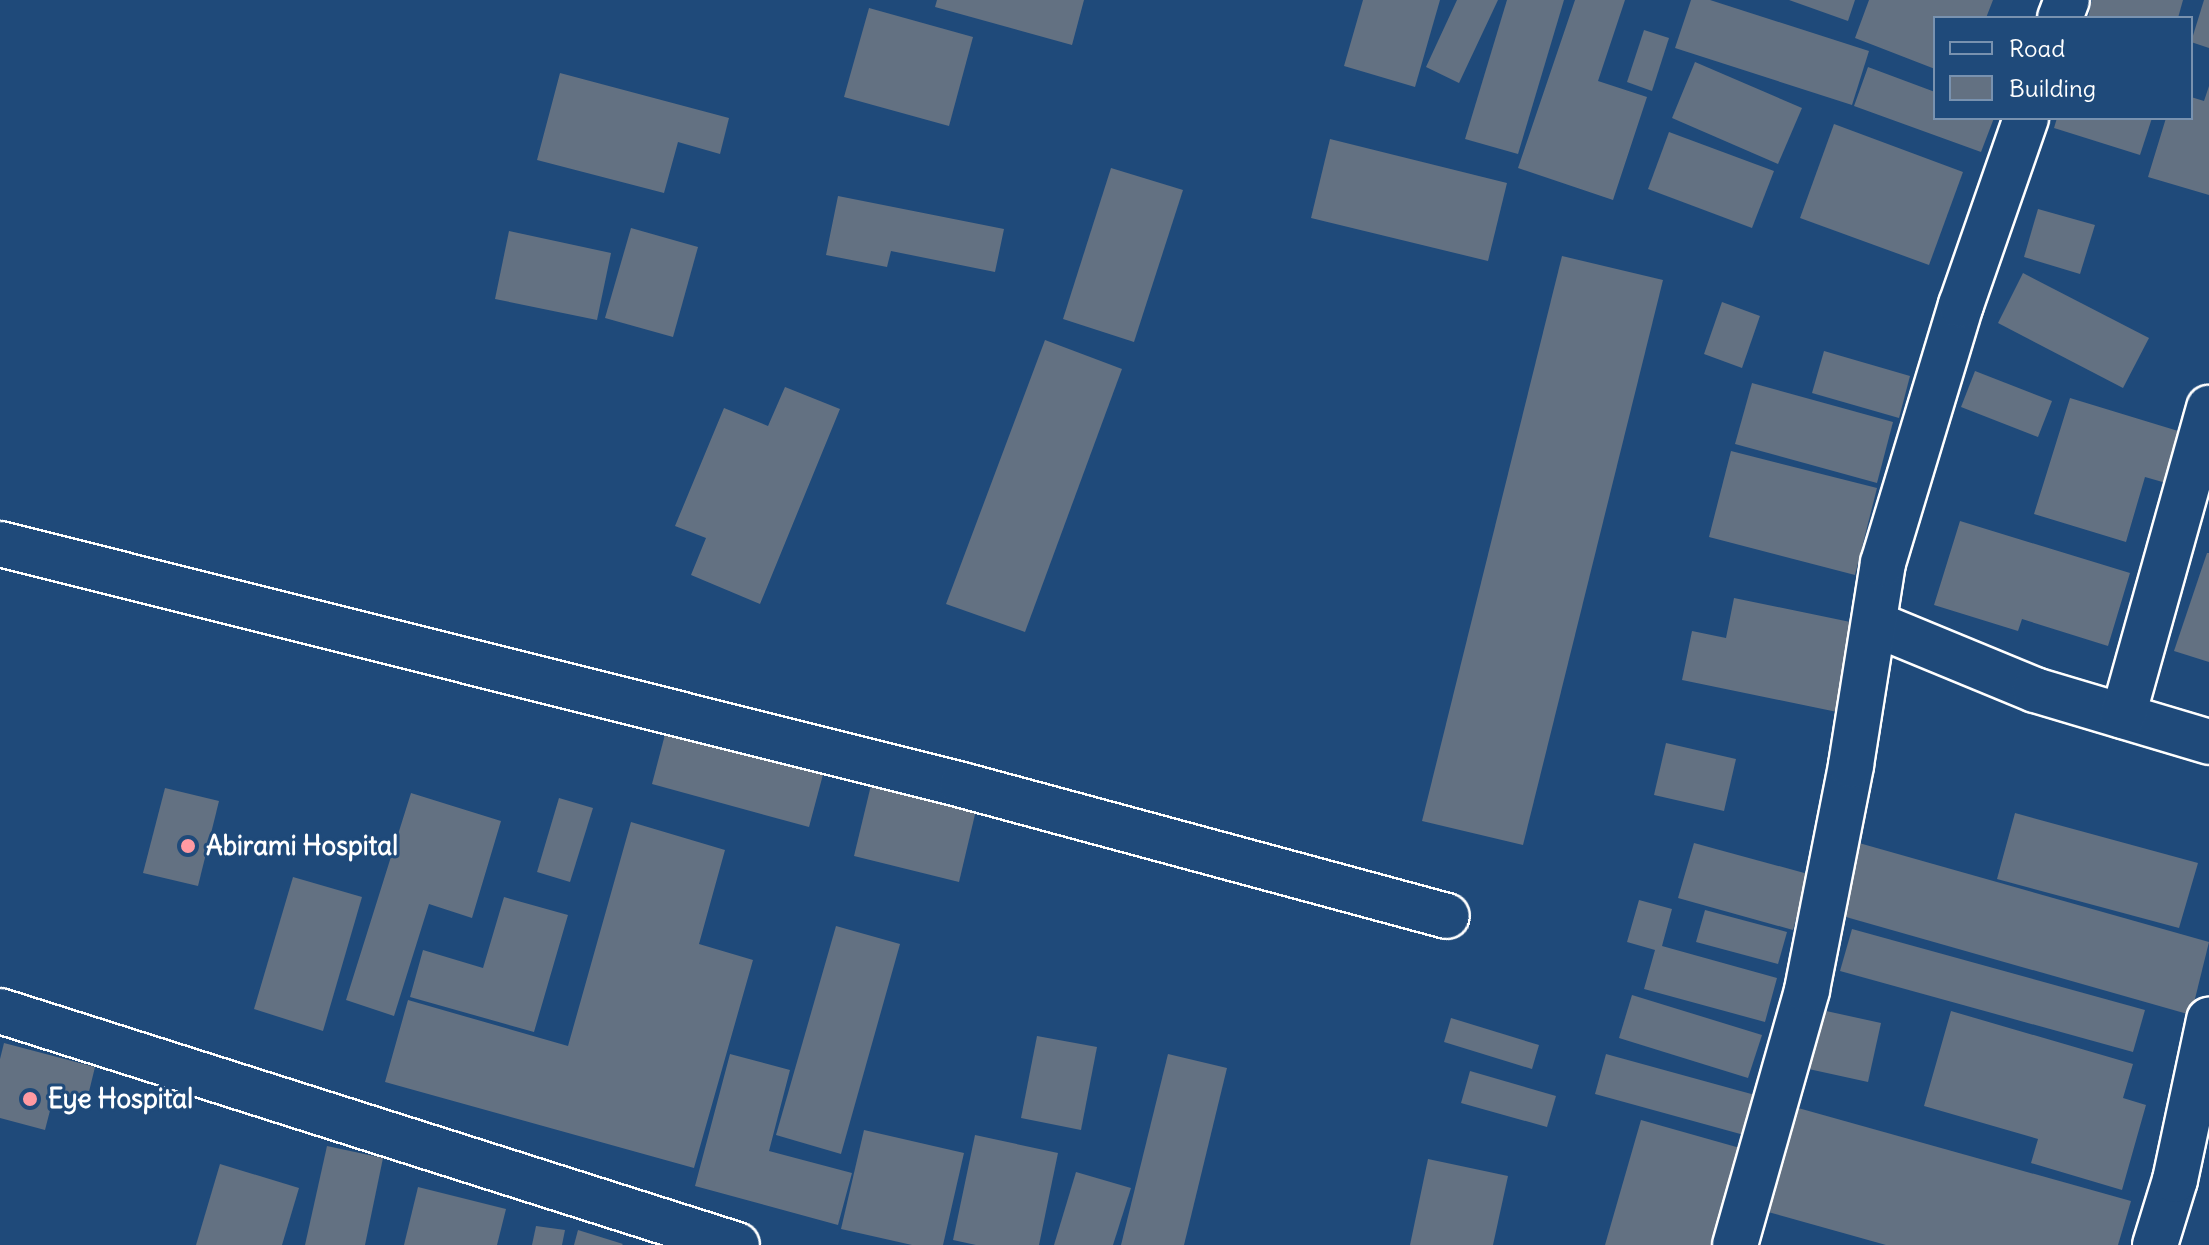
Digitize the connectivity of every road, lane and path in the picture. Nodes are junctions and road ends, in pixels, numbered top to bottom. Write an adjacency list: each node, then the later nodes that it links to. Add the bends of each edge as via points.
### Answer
1 (2025, 120): 4 (street, via 1961,305 1883,563)
2 (2209, 408): 5 (street)
3 (0, 544): 7 (street, via 962,785)
4 (1875, 624): 5 (street, via 2035,690); 12 (street, via 1807,990)
5 (2123, 716): 6 (street)
6 (2209, 742)
7 (1447, 916)
8 (0, 1011): 11 (street)
9 (2209, 1020): 10 (street)
10 (2160, 1244)
11 (737, 1245)
12 (1735, 1245)

